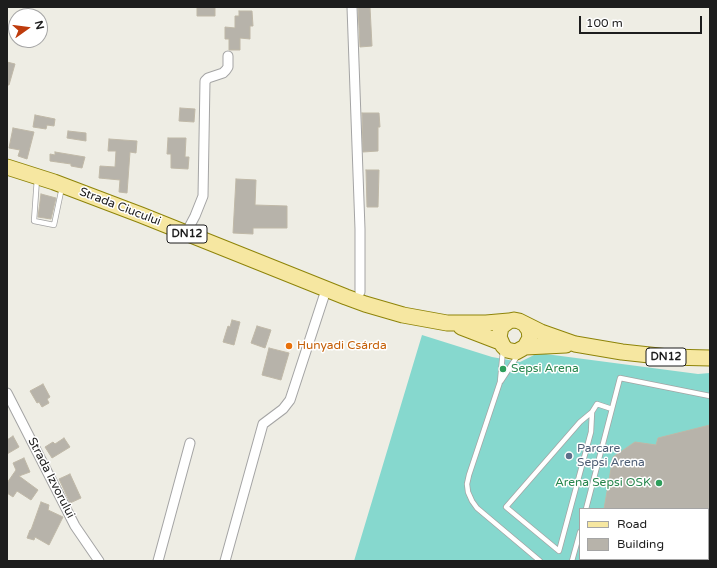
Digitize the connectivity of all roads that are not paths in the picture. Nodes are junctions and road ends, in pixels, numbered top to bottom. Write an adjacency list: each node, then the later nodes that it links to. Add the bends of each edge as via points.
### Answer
1 (352, 7): 8 (street)
2 (228, 56): 6 (street, via 226,70 205,81 203,196)
3 (7, 167): 4 (main road, Strada Ciucului / DN12)
4 (37, 176): 5 (main road, Strada Ciucului / DN12); 5 (lane, via 34,221 54,225)
5 (62, 185): 6 (main road, Strada Ciucului / DN12)
6 (186, 233): 7 (main road, Strada Ciucului / DN12)
7 (326, 290): 8 (main road, Strada Ciucului / DN12); 26 (street, via 290,400 283,409 263,424)
8 (363, 298): 10 (main road, DN12, via 403,315)
9 (509, 321): 10 (main road, DN12); 11 (main road, via 519,321); 12 (main road, via 501,327)
10 (447, 323): 12 (main road, DN12)
11 (526, 326): 13 (main road, DN12); 14 (main road, via 530,338)
12 (501, 344): 14 (main road, via 511,351); 16 (lane)
13 (575, 344): 14 (main road, DN12); 15 (main road, DN12, via 668,357)
14 (523, 349): 16 (lane)
15 (710, 358)
16 (500, 382): 27 (lane, via 469,475 468,492 477,508)
17 (7, 393): 24 (street, Strada Izvorului, via 76,526)
18 (710, 396): 19 (lane, via 620,378)
19 (612, 409): 20 (lane, via 597,404); 22 (lane)
20 (592, 412): 20 (lane, via 580,422 506,507 559,551 591,432)
21 (190, 443): 25 (street)
22 (586, 508)
23 (579, 536): 28 (lane)
24 (99, 561)
25 (158, 561)
26 (225, 561)
27 (540, 561)
28 (572, 561)

